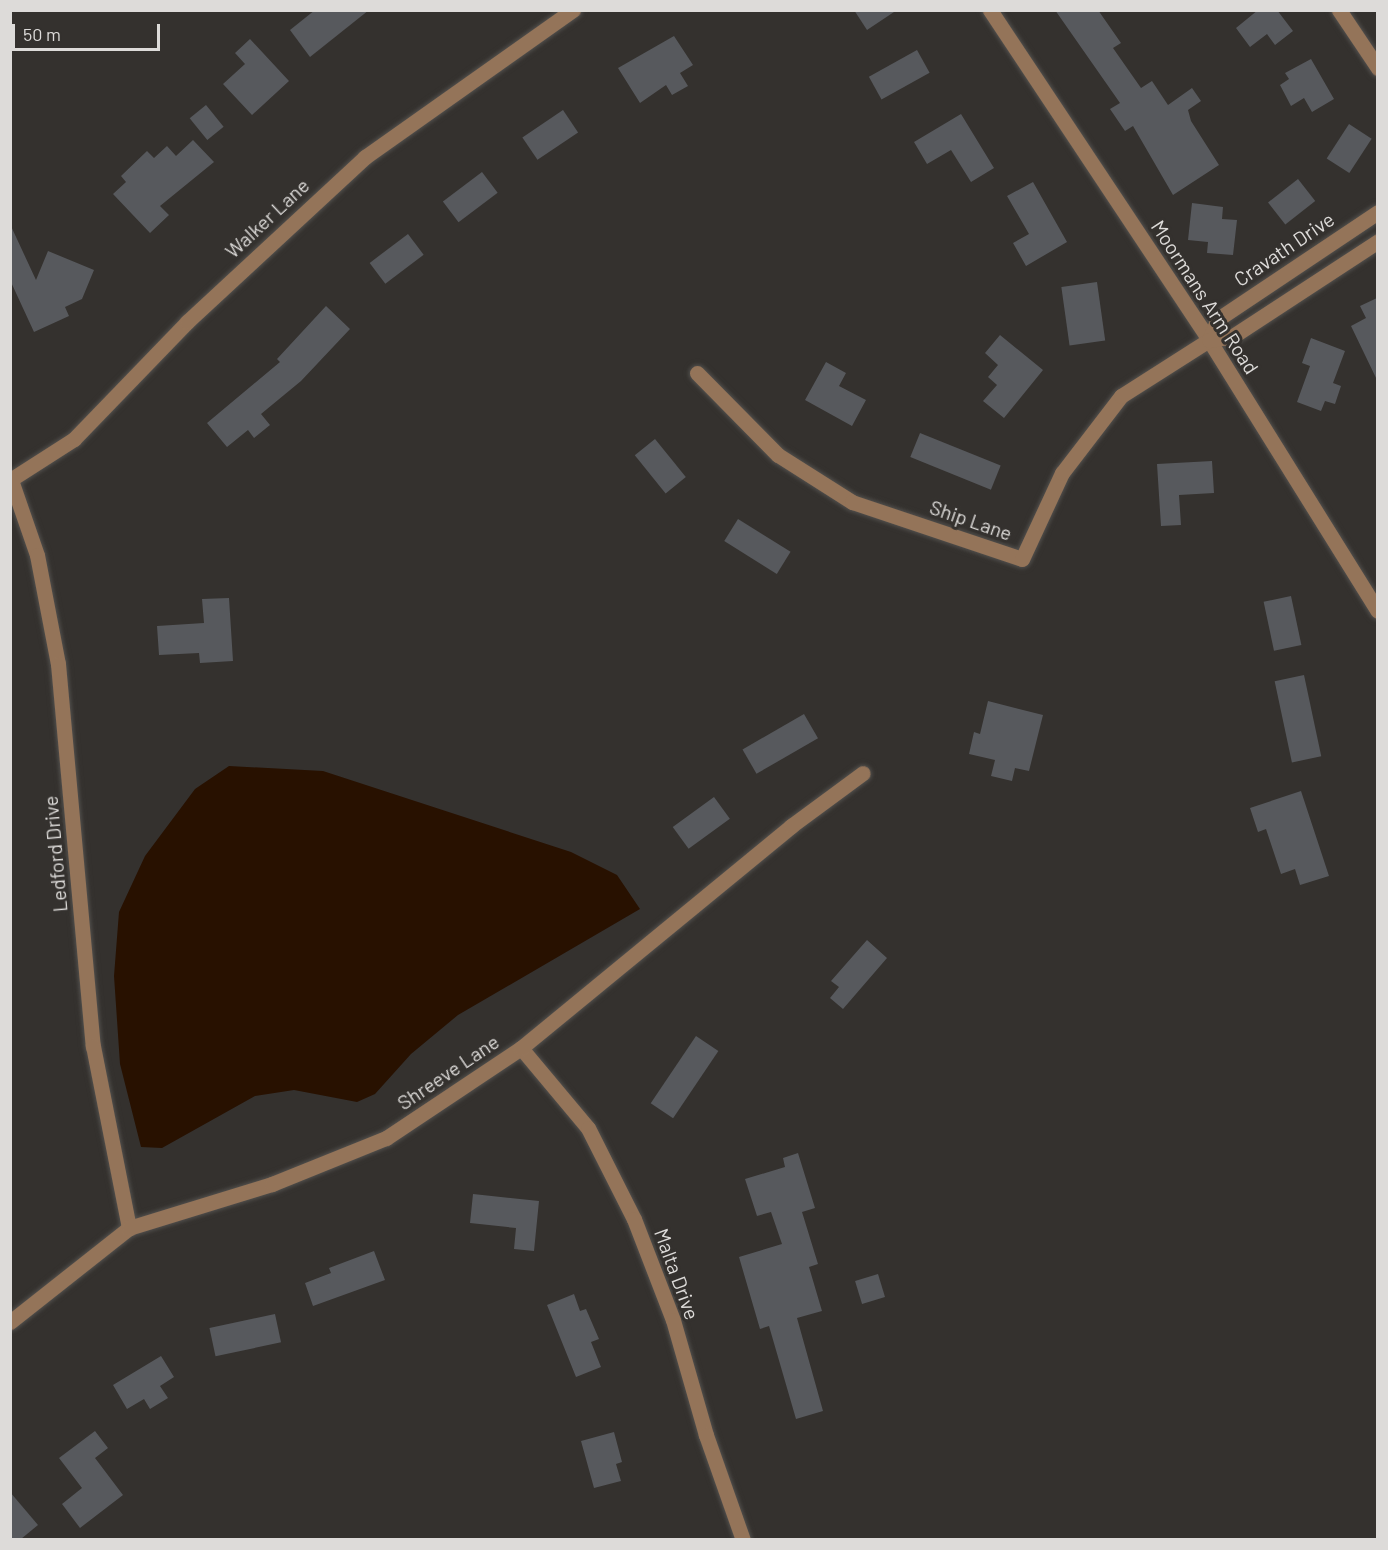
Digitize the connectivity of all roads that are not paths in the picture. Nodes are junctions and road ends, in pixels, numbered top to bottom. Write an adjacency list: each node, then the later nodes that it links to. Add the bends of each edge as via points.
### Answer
1 (573, 10): 9 (street, Walker Lane, via 364,157 187,322 74,439)
2 (990, 10): 7 (street, Moormans Arm Road)
3 (1339, 10): 4 (street)
4 (1377, 68)
5 (1377, 212): 7 (street, Cravath Drive, via 1218,319)
6 (1377, 241): 7 (street, via 1233,336)
7 (1209, 340): 8 (street, Ship Lane, via 1121,396 1062,473 1022,559 852,501 778,455); 10 (street, Moormans Arm Road)
8 (697, 373)
9 (11, 480): 13 (street, Ledford Drive, via 37,555 58,664 93,1046)
10 (1377, 611)
11 (863, 773): 12 (street, Shreeve Lane, via 791,826)
12 (521, 1048): 13 (street, Shreeve Lane, via 369,1146 272,1184); 15 (street, Malta Drive, via 588,1128 634,1219 673,1320)
13 (129, 1228): 14 (street, Shreeve Lane)
14 (10, 1322)
15 (743, 1539)

